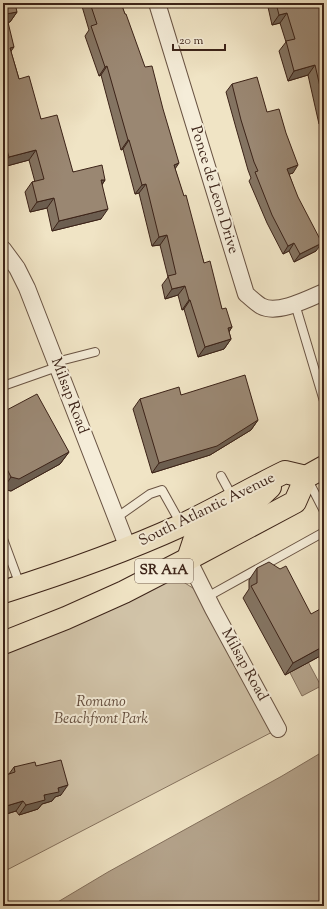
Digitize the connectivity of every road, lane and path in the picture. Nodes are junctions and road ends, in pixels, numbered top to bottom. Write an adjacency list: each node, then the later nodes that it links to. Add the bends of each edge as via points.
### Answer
1 (157, 3): 4 (street, Ponce de Leon Drive, via 246,294 262,307 277,309)
2 (3, 249): 6 (street, Milsap Road, via 28,288)
3 (324, 292): 4 (street, Ponce de Leon Drive)
4 (295, 304): 8 (lane)
5 (95, 352): 6 (lane)
6 (57, 364): 7 (lane); 13 (street, Milsap Road)
7 (3, 386)
8 (324, 401)
9 (305, 472): 11 (main road, South Atlantic Avenue / SR A1A); 12 (lane); 18 (main road, via 248,509 199,535 194,541); 18 (main road, South Atlantic Avenue / SR A1A, via 295,502)
10 (221, 476): 11 (lane)
11 (234, 499): 14 (main road, South Atlantic Avenue / SR A1A)
12 (324, 511)
13 (116, 518): 14 (lane, via 150,494 162,490); 17 (street, Milsap Road)
14 (181, 525): 17 (main road, South Atlantic Avenue / SR A1A)
15 (324, 532): 20 (lane)
16 (3, 539): 19 (lane)
17 (128, 548): 19 (main road, South Atlantic Avenue / SR A1A)
18 (188, 559): 20 (street, Milsap Road); 21 (main road, South Atlantic Avenue / SR A1A, via 124,592)
19 (12, 589)
20 (207, 597): 22 (street, Milsap Road)
21 (3, 643)
22 (278, 729)

